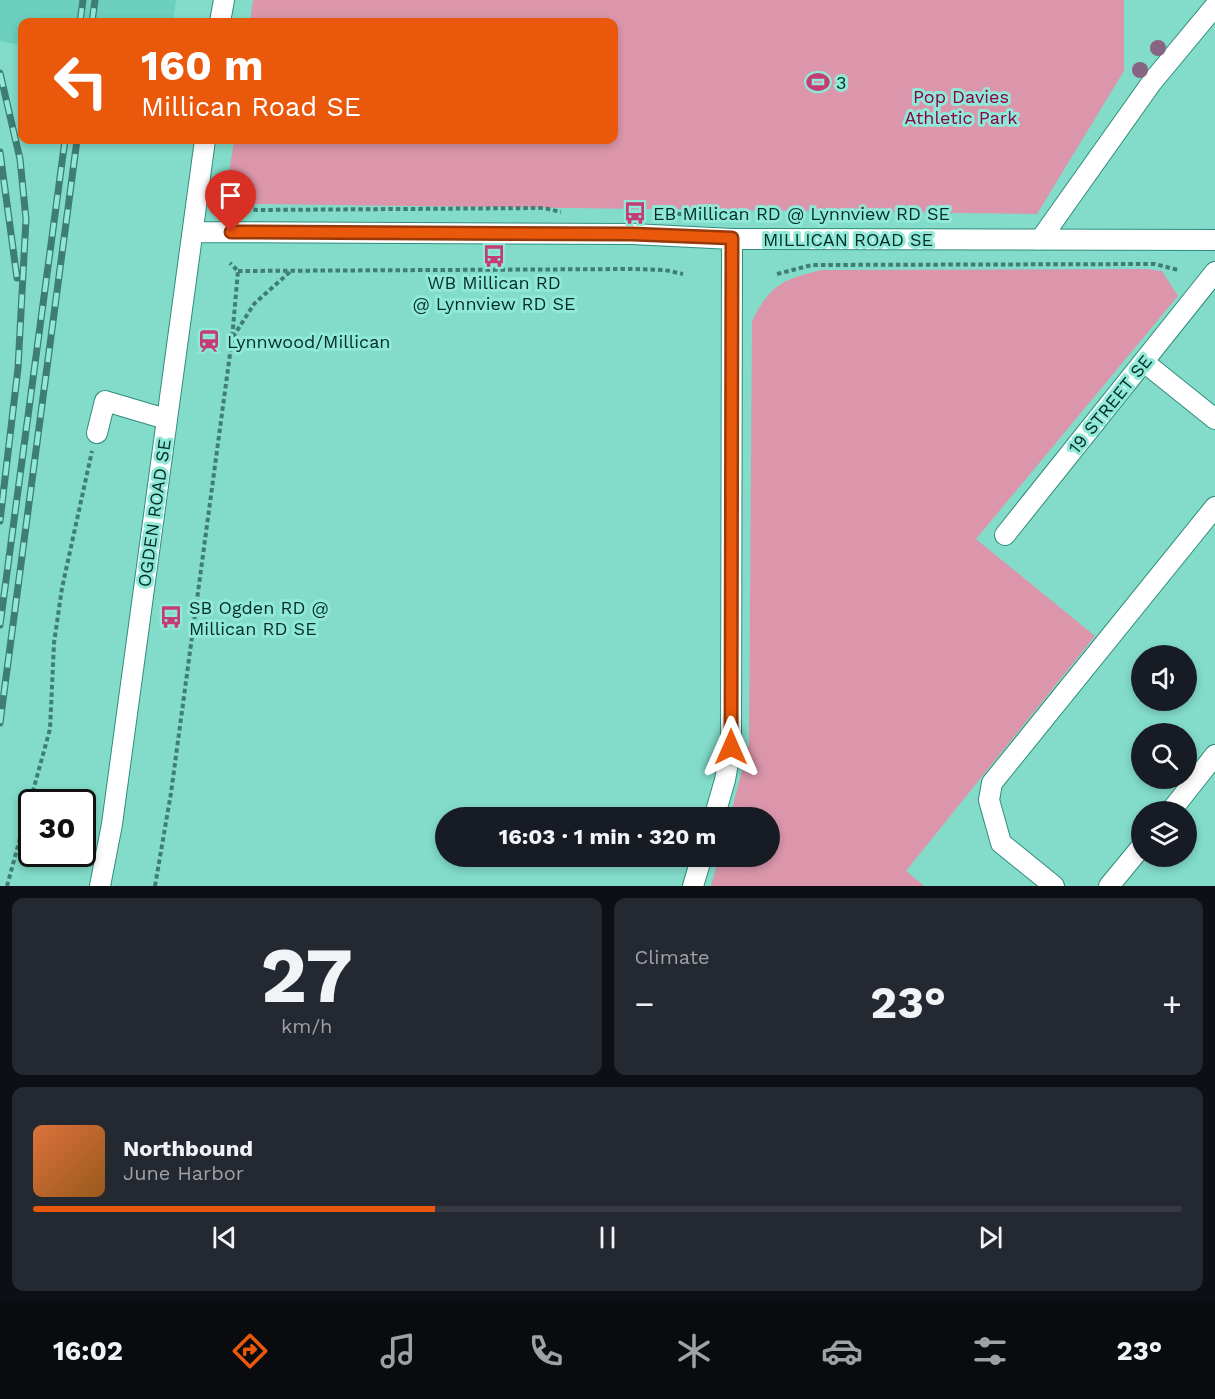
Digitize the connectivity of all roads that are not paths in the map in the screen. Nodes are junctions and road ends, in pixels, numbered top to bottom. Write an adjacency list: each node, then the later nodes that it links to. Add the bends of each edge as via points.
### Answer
1 (224, 0): 3 (street)
2 (1215, 6): 7 (street, via 1152,82)
3 (221, 18)
4 (204, 144): 5 (street, OGDEN ROAD SE)
5 (193, 232): 6 (street, MILLICAN ROAD SE); 11 (street, OGDEN ROAD SE)
6 (732, 238): 7 (street, MILLICAN ROAD SE); 18 (street, via 731,747)
7 (1040, 240): 8 (street, MILLICAN ROAD SE)
8 (1215, 240)
9 (1215, 272): 10 (street, 19 STREET SE)
10 (1144, 362): 12 (street); 15 (street, 19 STREET SE)
11 (166, 419): 13 (street, via 105,401); 21 (street, OGDEN ROAD SE, via 112,824)
12 (1215, 419)
13 (97, 433)
14 (1215, 507): 23 (street, via 992,783 989,800 1001,843)
15 (1005, 535)
16 (1215, 755): 17 (street)
17 (1179, 801)
18 (717, 807)
19 (1131, 859): 24 (street)
20 (699, 867): 22 (street)
21 (100, 886)
22 (693, 886)
23 (1054, 886)
24 (1109, 886)

